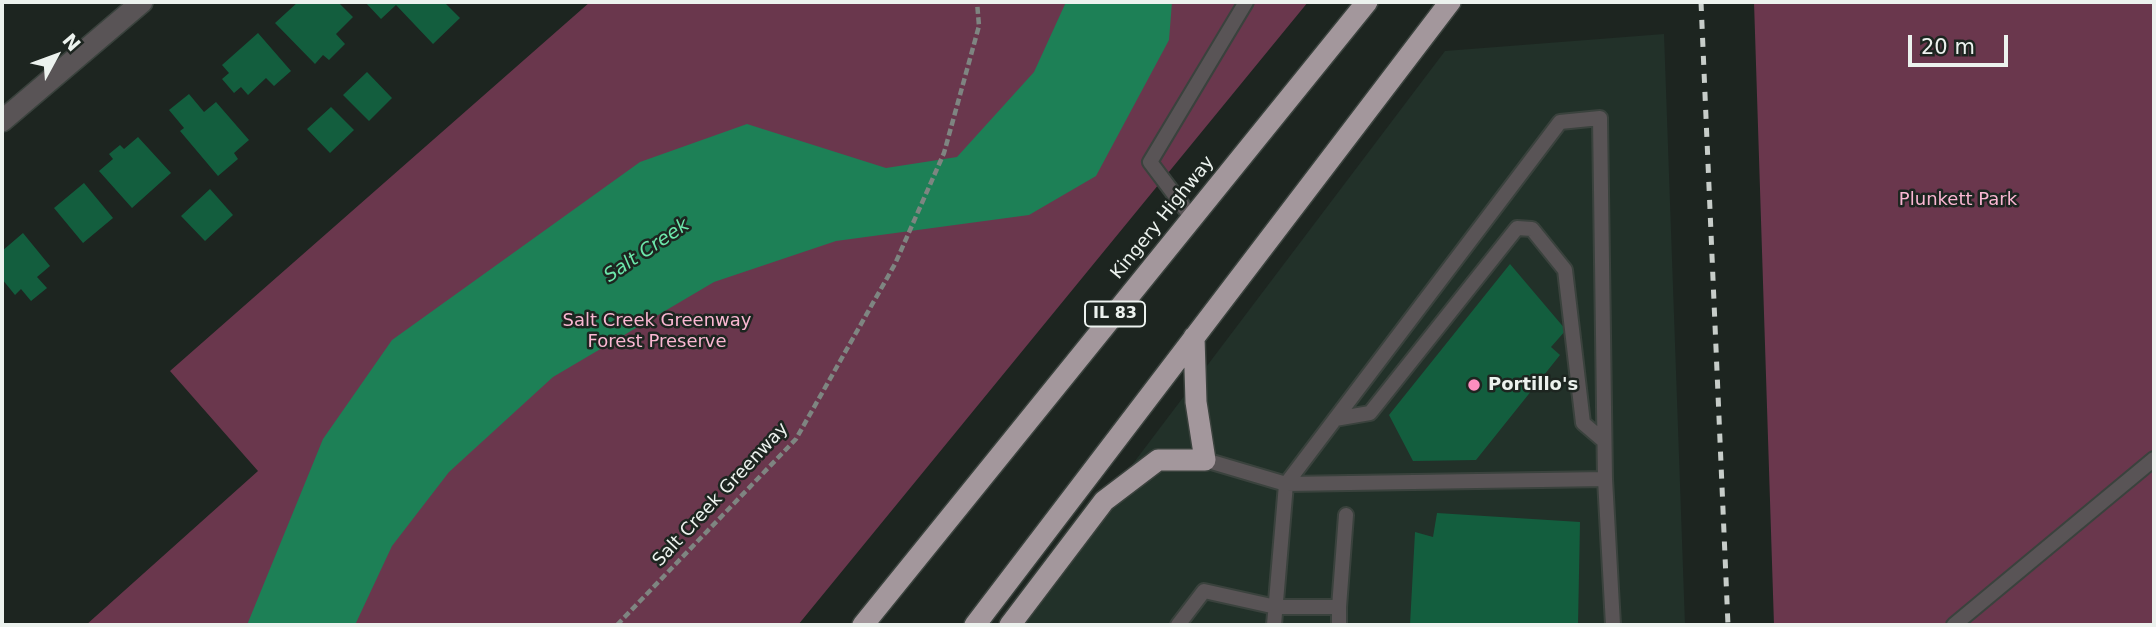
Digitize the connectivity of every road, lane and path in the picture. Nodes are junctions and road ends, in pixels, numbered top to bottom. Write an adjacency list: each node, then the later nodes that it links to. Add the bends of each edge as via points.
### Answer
1 (142, 2): 6 (street)
2 (978, 2): 18 (path, Salt Creek Greenway, via 979,26 944,153 895,264 796,439)
3 (1246, 2): 7 (lane, via 1150,162)
4 (1367, 2): 7 (highway, Kingery Highway / IL 83)
5 (1450, 2): 8 (highway)
6 (2, 121)
7 (1192, 218): 19 (highway, Kingery Highway / IL 83)
8 (1195, 337): 12 (highway, via 1196,402); 20 (highway)
9 (1335, 419): 10 (lane, via 1370,413 1517,228 1532,229 1565,270 1583,423); 10 (lane, via 1560,122 1600,118); 14 (lane)
10 (1604, 441): 13 (lane)
11 (2154, 459): 26 (lane)
12 (1205, 460): 14 (lane); 21 (highway, via 1158,460 1104,500)
13 (1605, 479): 14 (lane); 25 (lane)
14 (1286, 484): 16 (lane)
15 (1346, 515): 17 (lane)
16 (1276, 607): 17 (lane); 22 (lane, via 1204,591); 23 (lane)
17 (1339, 607): 24 (lane)
18 (617, 625)
19 (863, 625)
20 (975, 625)
21 (1010, 625)
22 (1178, 625)
23 (1274, 625)
24 (1339, 625)
25 (1613, 625)
26 (1954, 625)

